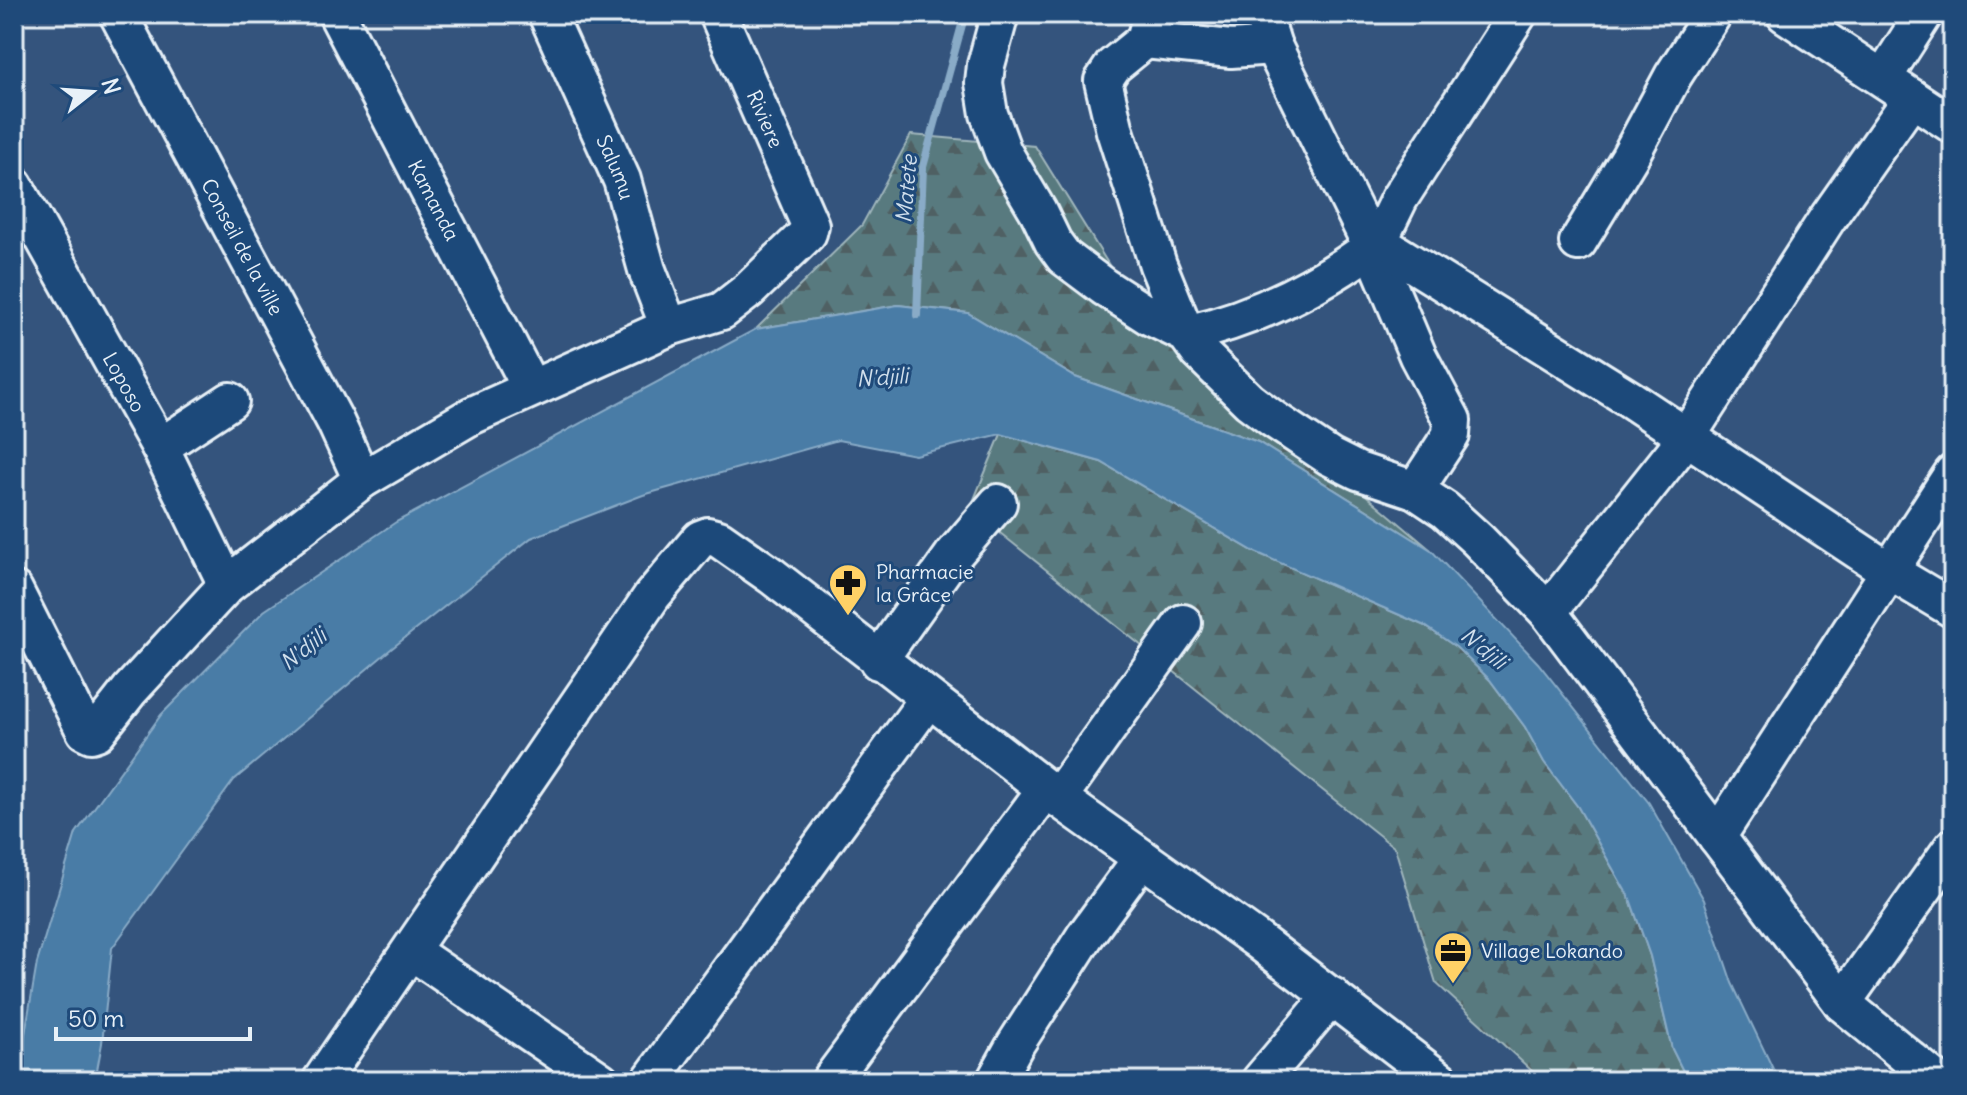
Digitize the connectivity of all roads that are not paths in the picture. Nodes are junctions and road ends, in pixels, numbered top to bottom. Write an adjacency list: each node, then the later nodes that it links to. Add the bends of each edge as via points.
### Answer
1 (118, 14): 24 (street, Conseil de la ville)
2 (337, 14): 19 (street, Kamanda)
3 (547, 14): 17 (street, Salumu, via 622,180)
4 (718, 14): 17 (street, Riviere, via 810,225 808,233 722,311)
5 (1000, 14): 18 (street, via 984,83 989,114 1003,152 1053,242 1085,274)
6 (1518, 14): 16 (street)
7 (1713, 14): 15 (street)
8 (1785, 14): 12 (street)
9 (1924, 14): 12 (street)
10 (1148, 27): 11 (street, via 1231,49); 18 (street, via 1103,81 1169,299)
11 (1268, 30): 16 (street)
12 (1898, 88): 13 (street); 21 (street, via 1827,219)
13 (1953, 125)
14 (14, 185): 22 (street, Loposo)
15 (1578, 242)
16 (1375, 245): 18 (street, via 1306,290); 21 (street); 25 (street, via 1418,356 1452,420 1451,435)
17 (669, 327): 19 (street)
18 (1186, 334): 25 (street, via 1273,419 1358,471)
19 (531, 388): 24 (street, via 471,416)
20 (230, 401): 22 (street)
21 (1686, 438): 27 (street); 31 (street)
22 (160, 447): 28 (street, Loposo)
23 (1953, 473): 27 (street)
24 (362, 480): 28 (street)
25 (1415, 490): 31 (street, via 1478,540)
26 (998, 503): 33 (street, via 954,554)
27 (1889, 571): 30 (street); 36 (street)
28 (227, 585): 29 (street, via 91,734)
29 (14, 590)
30 (1953, 609)
31 (1548, 612): 36 (street)
32 (1183, 623): 35 (street)
33 (878, 661): 34 (street); 39 (street, via 719,539 700,539 652,596)
34 (928, 699): 35 (street); 44 (street)
35 (1052, 794): 38 (street); 45 (street)
36 (1717, 837): 41 (street)
37 (1953, 847): 41 (street)
38 (1142, 858): 40 (street); 46 (street, via 1085,936)
39 (411, 951): 42 (street); 43 (street)
40 (1332, 996): 47 (street); 48 (street)
41 (1842, 1003): 49 (street)
42 (321, 1081)
43 (601, 1081)
44 (650, 1081)
45 (830, 1081)
46 (995, 1081)
47 (1260, 1081)
48 (1441, 1081)
49 (1937, 1081)

